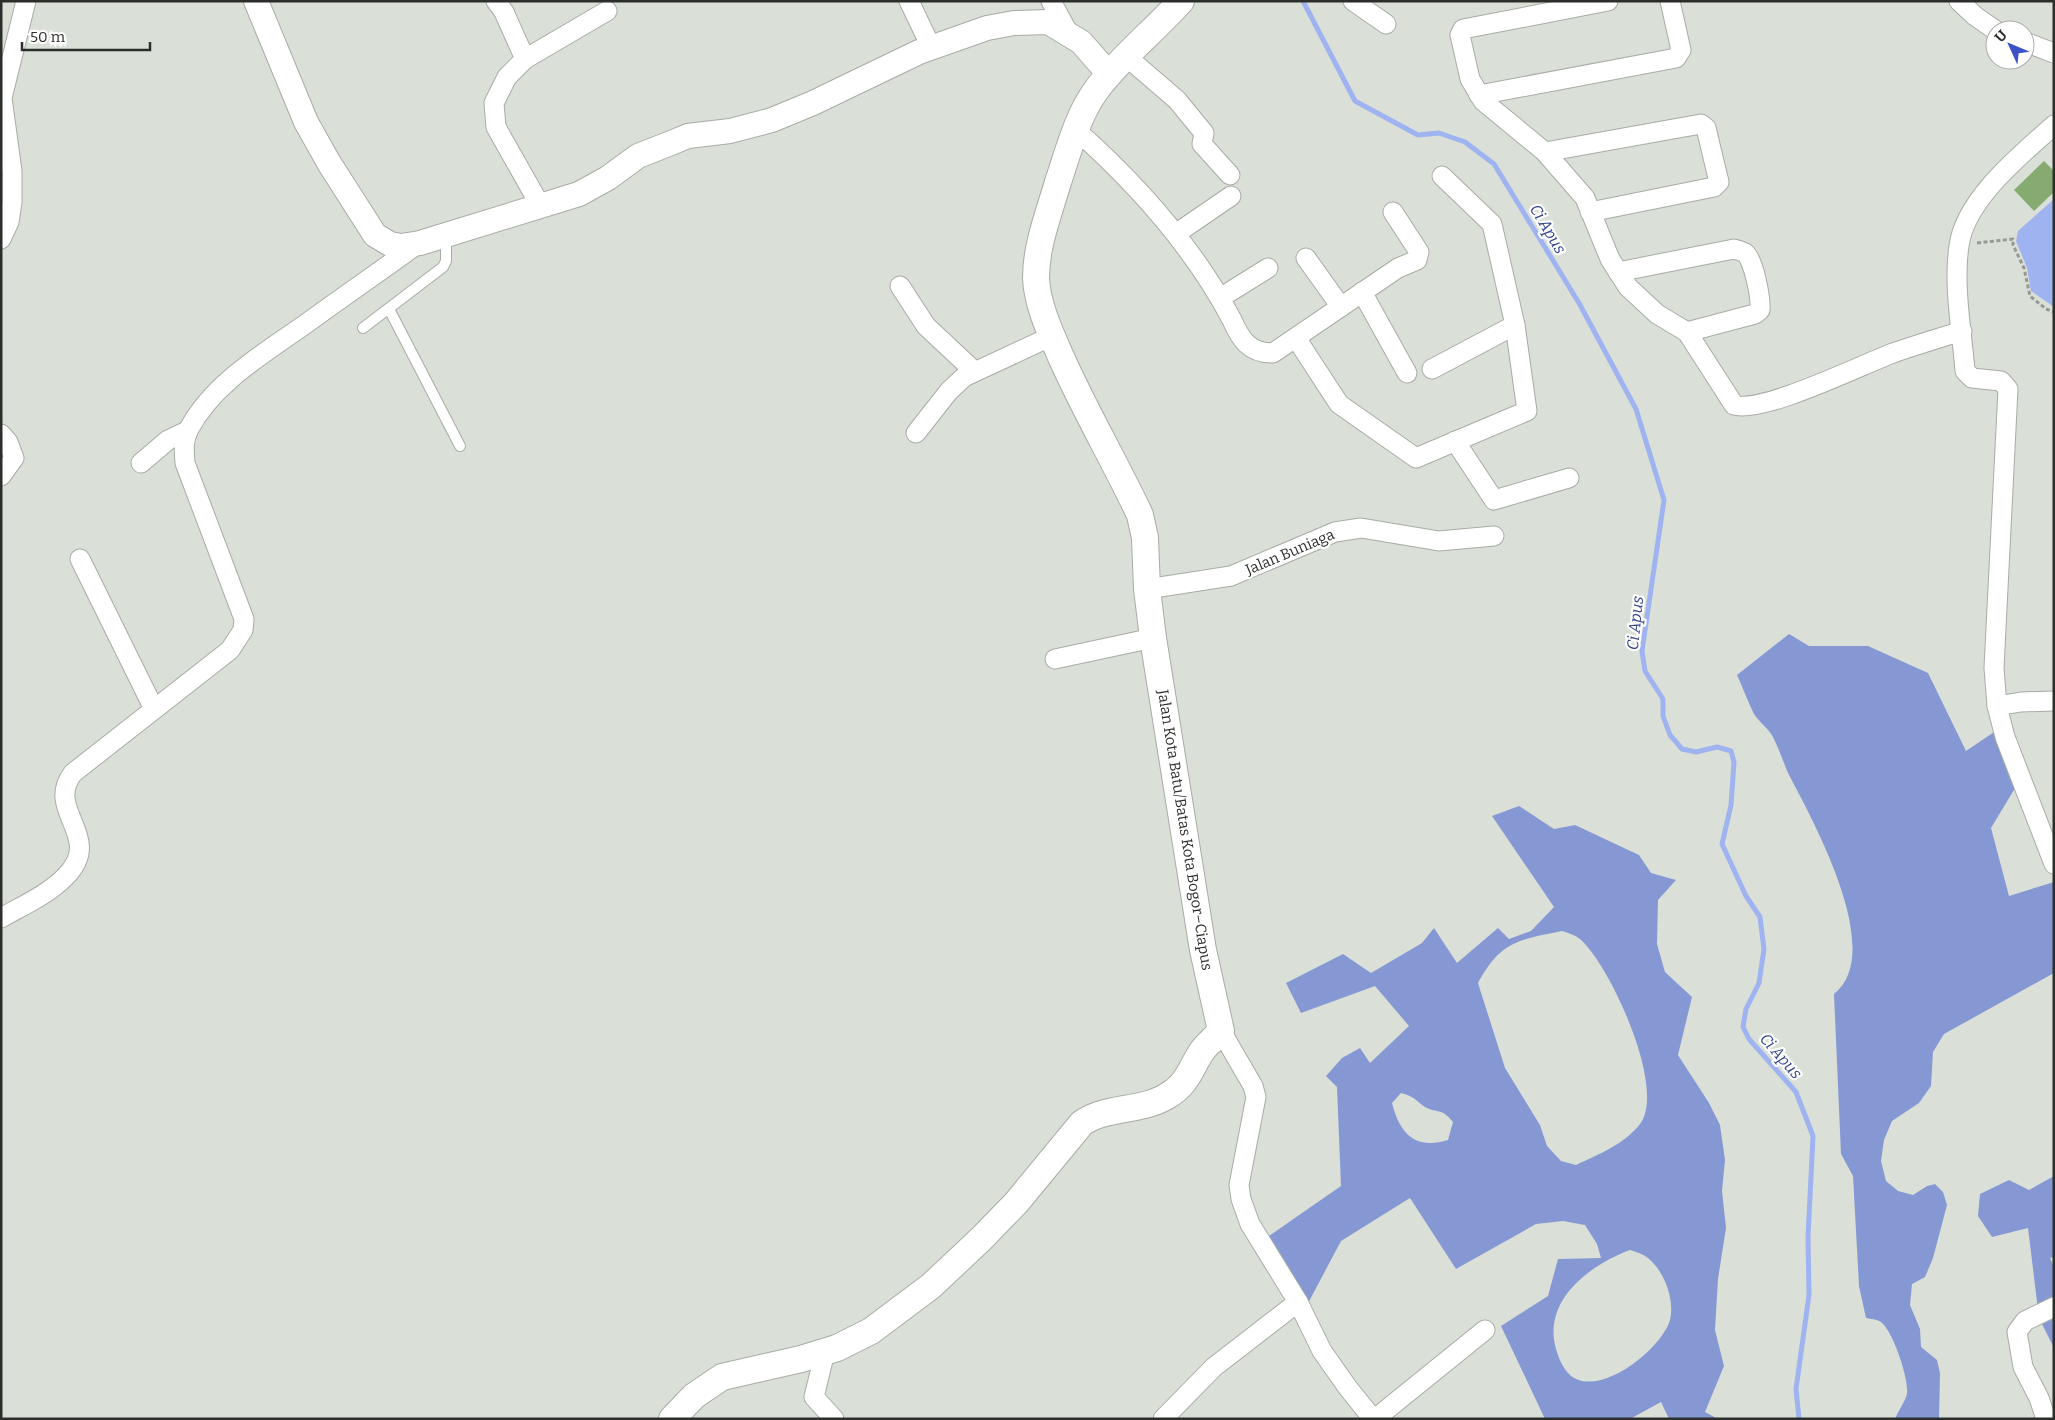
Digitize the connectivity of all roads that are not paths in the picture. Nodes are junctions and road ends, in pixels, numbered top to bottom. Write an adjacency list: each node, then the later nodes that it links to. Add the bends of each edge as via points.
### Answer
1 (26, 1): 32 (street, via 2,98 12,171 12,202 9,222)
2 (256, 1): 33 (street, via 310,129 375,235 401,246)
3 (496, 1): 18 (street)
4 (910, 1): 15 (street)
5 (1050, 1): 14 (street)
6 (1181, 1): 19 (main road, Jalan Kota Batu/Batas Kota Bogor–Ciapus)
7 (1353, 1): 13 (street)
8 (1608, 1): 20 (street, via 1463,29 1460,35 1470,79)
9 (1670, 1): 20 (street, via 1681,50 1676,58)
10 (1959, 1): 12 (street)
11 (607, 11): 18 (street)
12 (1985, 22)
13 (1386, 24)
14 (1069, 34): 15 (street, via 1048,22 1034,21 987,28); 19 (street)
15 (931, 46): 27 (street, via 790,113 744,129 688,136 638,156 591,188)
16 (2035, 46): 17 (street)
17 (2054, 53)
18 (525, 59): 27 (street, via 499,90 494,114 496,127)
19 (1118, 66): 22 (main road, Jalan Kota Batu/Batas Kota Bogor–Ciapus, via 1088,102); 24 (street, via 1188,111 1204,133 1202,144)
20 (1479, 95): 23 (street)
21 (2054, 125): 44 (street, via 1987,189 1964,225 1957,265)
22 (1075, 129): 30 (street, via 1117,166); 46 (main road, Jalan Kota Batu/Batas Kota Bogor–Ciapus, via 1044,228 1037,263 1038,294)
23 (1545, 152): 29 (street, via 1585,198); 29 (street, via 1701,124 1706,128 1719,182 1714,187)
24 (1230, 176)
25 (1442, 176): 42 (street, via 1492,224)
26 (1231, 196): 30 (street)
27 (540, 205): 31 (street)
28 (1393, 212): 38 (street, via 1416,245 1419,252 1417,260 1398,268)
29 (1590, 212): 36 (street)
30 (1177, 233): 39 (street)
31 (446, 235): 33 (street); 41 (lane, via 446,261 443,266)
32 (1, 240)
33 (420, 243): 51 (street, via 242,370 209,402)
34 (1306, 258): 40 (street)
35 (1268, 268): 39 (street)
36 (1618, 272): 45 (street, via 1628,287 1657,314); 45 (street, via 1734,249 1744,252 1750,258 1760,310)
37 (900, 286): 49 (street, via 926,326)
38 (1362, 292): 40 (street); 50 (street)
39 (1220, 298): 47 (street, via 1242,340 1261,353 1273,352)
40 (1341, 307): 47 (street)
41 (389, 308): 43 (lane); 55 (lane)
42 (1515, 325): 48 (street); 54 (street, via 1527,411)
43 (364, 328)
44 (1962, 331): 45 (street, via 1787,395 1742,407 1734,405); 65 (street, via 1966,373 1972,378 2001,381 2008,389 1994,668)
45 (1687, 332)
46 (1052, 336): 49 (street); 61 (main road, Jalan Kota Batu/Batas Kota Bogor–Ciapus, via 1140,515 1145,538)
47 (1296, 338): 54 (street, via 1339,404 1416,458)
48 (1432, 368)
49 (974, 371): 52 (street, via 957,382)
50 (1406, 372)
51 (188, 431): 56 (street, via 168,440); 66 (street, via 185,463 244,619 243,630 230,650)
52 (916, 433)
53 (1, 434): 57 (street, via 14,458)
54 (1455, 442): 58 (street, via 1494,500)
55 (460, 446)
56 (141, 463)
57 (1, 476)
58 (1569, 478)
59 (1494, 536): 61 (street, Jalan Buniaga, via 1439,541 1349,528 1230,576)
60 (80, 559): 66 (street)
61 (1147, 589): 62 (main road, Jalan Kota Batu/Batas Kota Bogor–Ciapus)
62 (1153, 638): 63 (street); 69 (main road, Jalan Kota Batu/Batas Kota Bogor–Ciapus, via 1203,950)
63 (1055, 659)
64 (2054, 701): 65 (street)
65 (1997, 706): 67 (street, via 2005,737)
66 (154, 709): 68 (street, via 66,783 65,803 80,846 67,875 58,884)
67 (2054, 864)
68 (1, 918)
69 (1221, 1031): 70 (street, via 1253,1086 1256,1097 1239,1185 1241,1200 1250,1224); 73 (main road, via 1202,1051 1188,1078 1179,1087 1155,1102 1097,1116 1082,1123 1016,1203 931,1286 871,1331)
70 (1298, 1302): 76 (street, via 1214,1367); 77 (street, via 1322,1351)
71 (2054, 1307): 78 (street, via 2025,1321 2017,1332 2023,1368)
72 (1484, 1330): 77 (street)
73 (825, 1352): 74 (main road, via 722,1377 694,1396); 75 (street, via 814,1397)
74 (672, 1419)
75 (834, 1419)
76 (1163, 1419)
77 (1374, 1419)
78 (2046, 1419)

